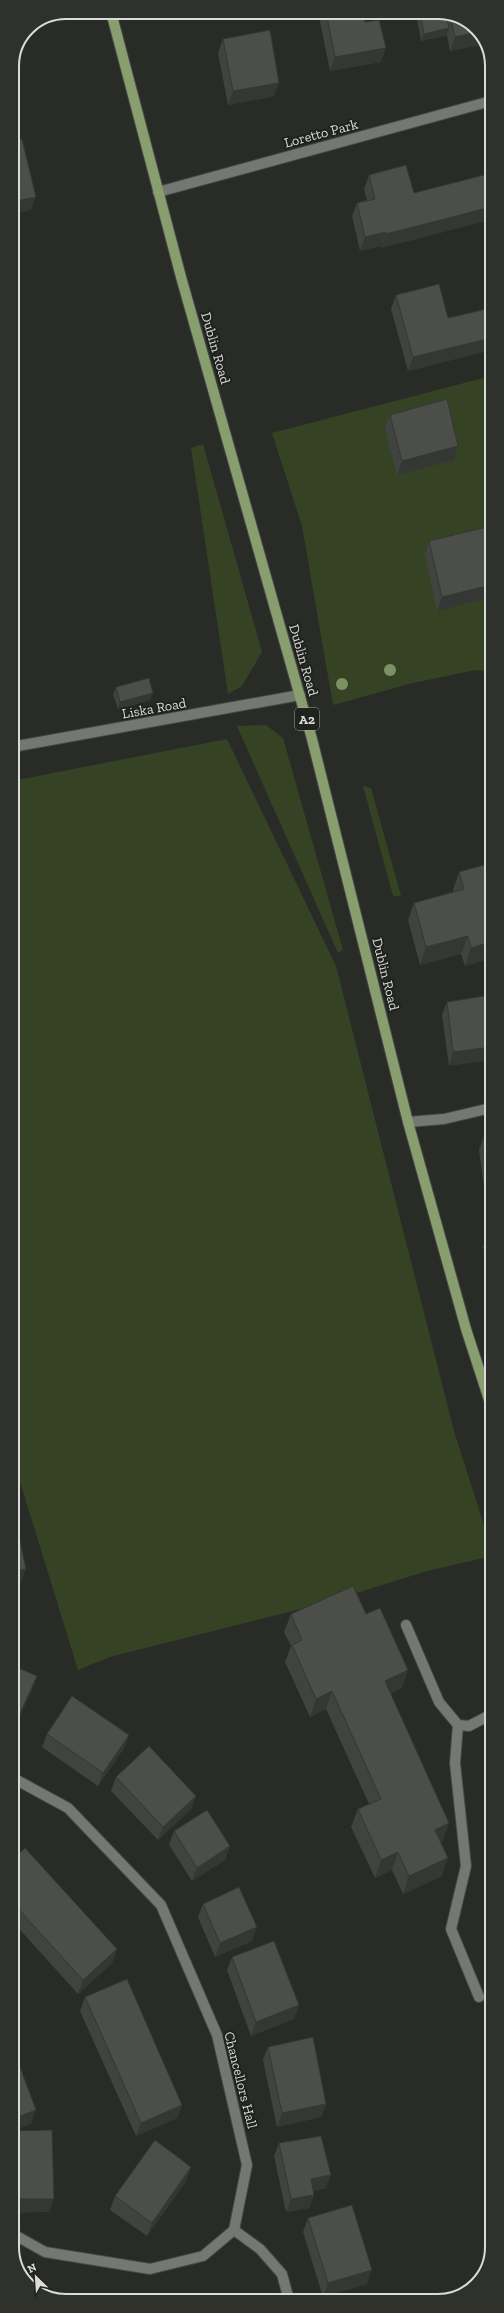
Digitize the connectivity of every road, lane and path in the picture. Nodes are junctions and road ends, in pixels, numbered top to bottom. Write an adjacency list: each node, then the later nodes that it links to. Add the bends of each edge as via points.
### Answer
1 (113, 19): 3 (main road, Dublin Road / A2)
2 (485, 103): 3 (street, Loretto Park)
3 (158, 192): 4 (main road, Dublin Road / A2)
4 (300, 695): 5 (street, Liska Road); 7 (main road, Dublin Road / A2)
5 (19, 746)
6 (485, 1109): 7 (street)
7 (408, 1122): 8 (main road, Dublin Road / A2)
8 (485, 1387)
9 (406, 1625): 11 (street, via 439,1702)
10 (485, 1718): 11 (street, via 469,1726)
11 (458, 1725): 13 (street, via 455,1763 466,1866 451,1929)
12 (19, 1781): 14 (street, Chancellors Hall, via 68,1808 161,1906 217,2035 247,2165)
13 (479, 1997)
14 (234, 2230): 15 (street, via 203,2256 150,2269 45,2252); 16 (street, via 260,2249 282,2274)
15 (19, 2237)
16 (287, 2294)

